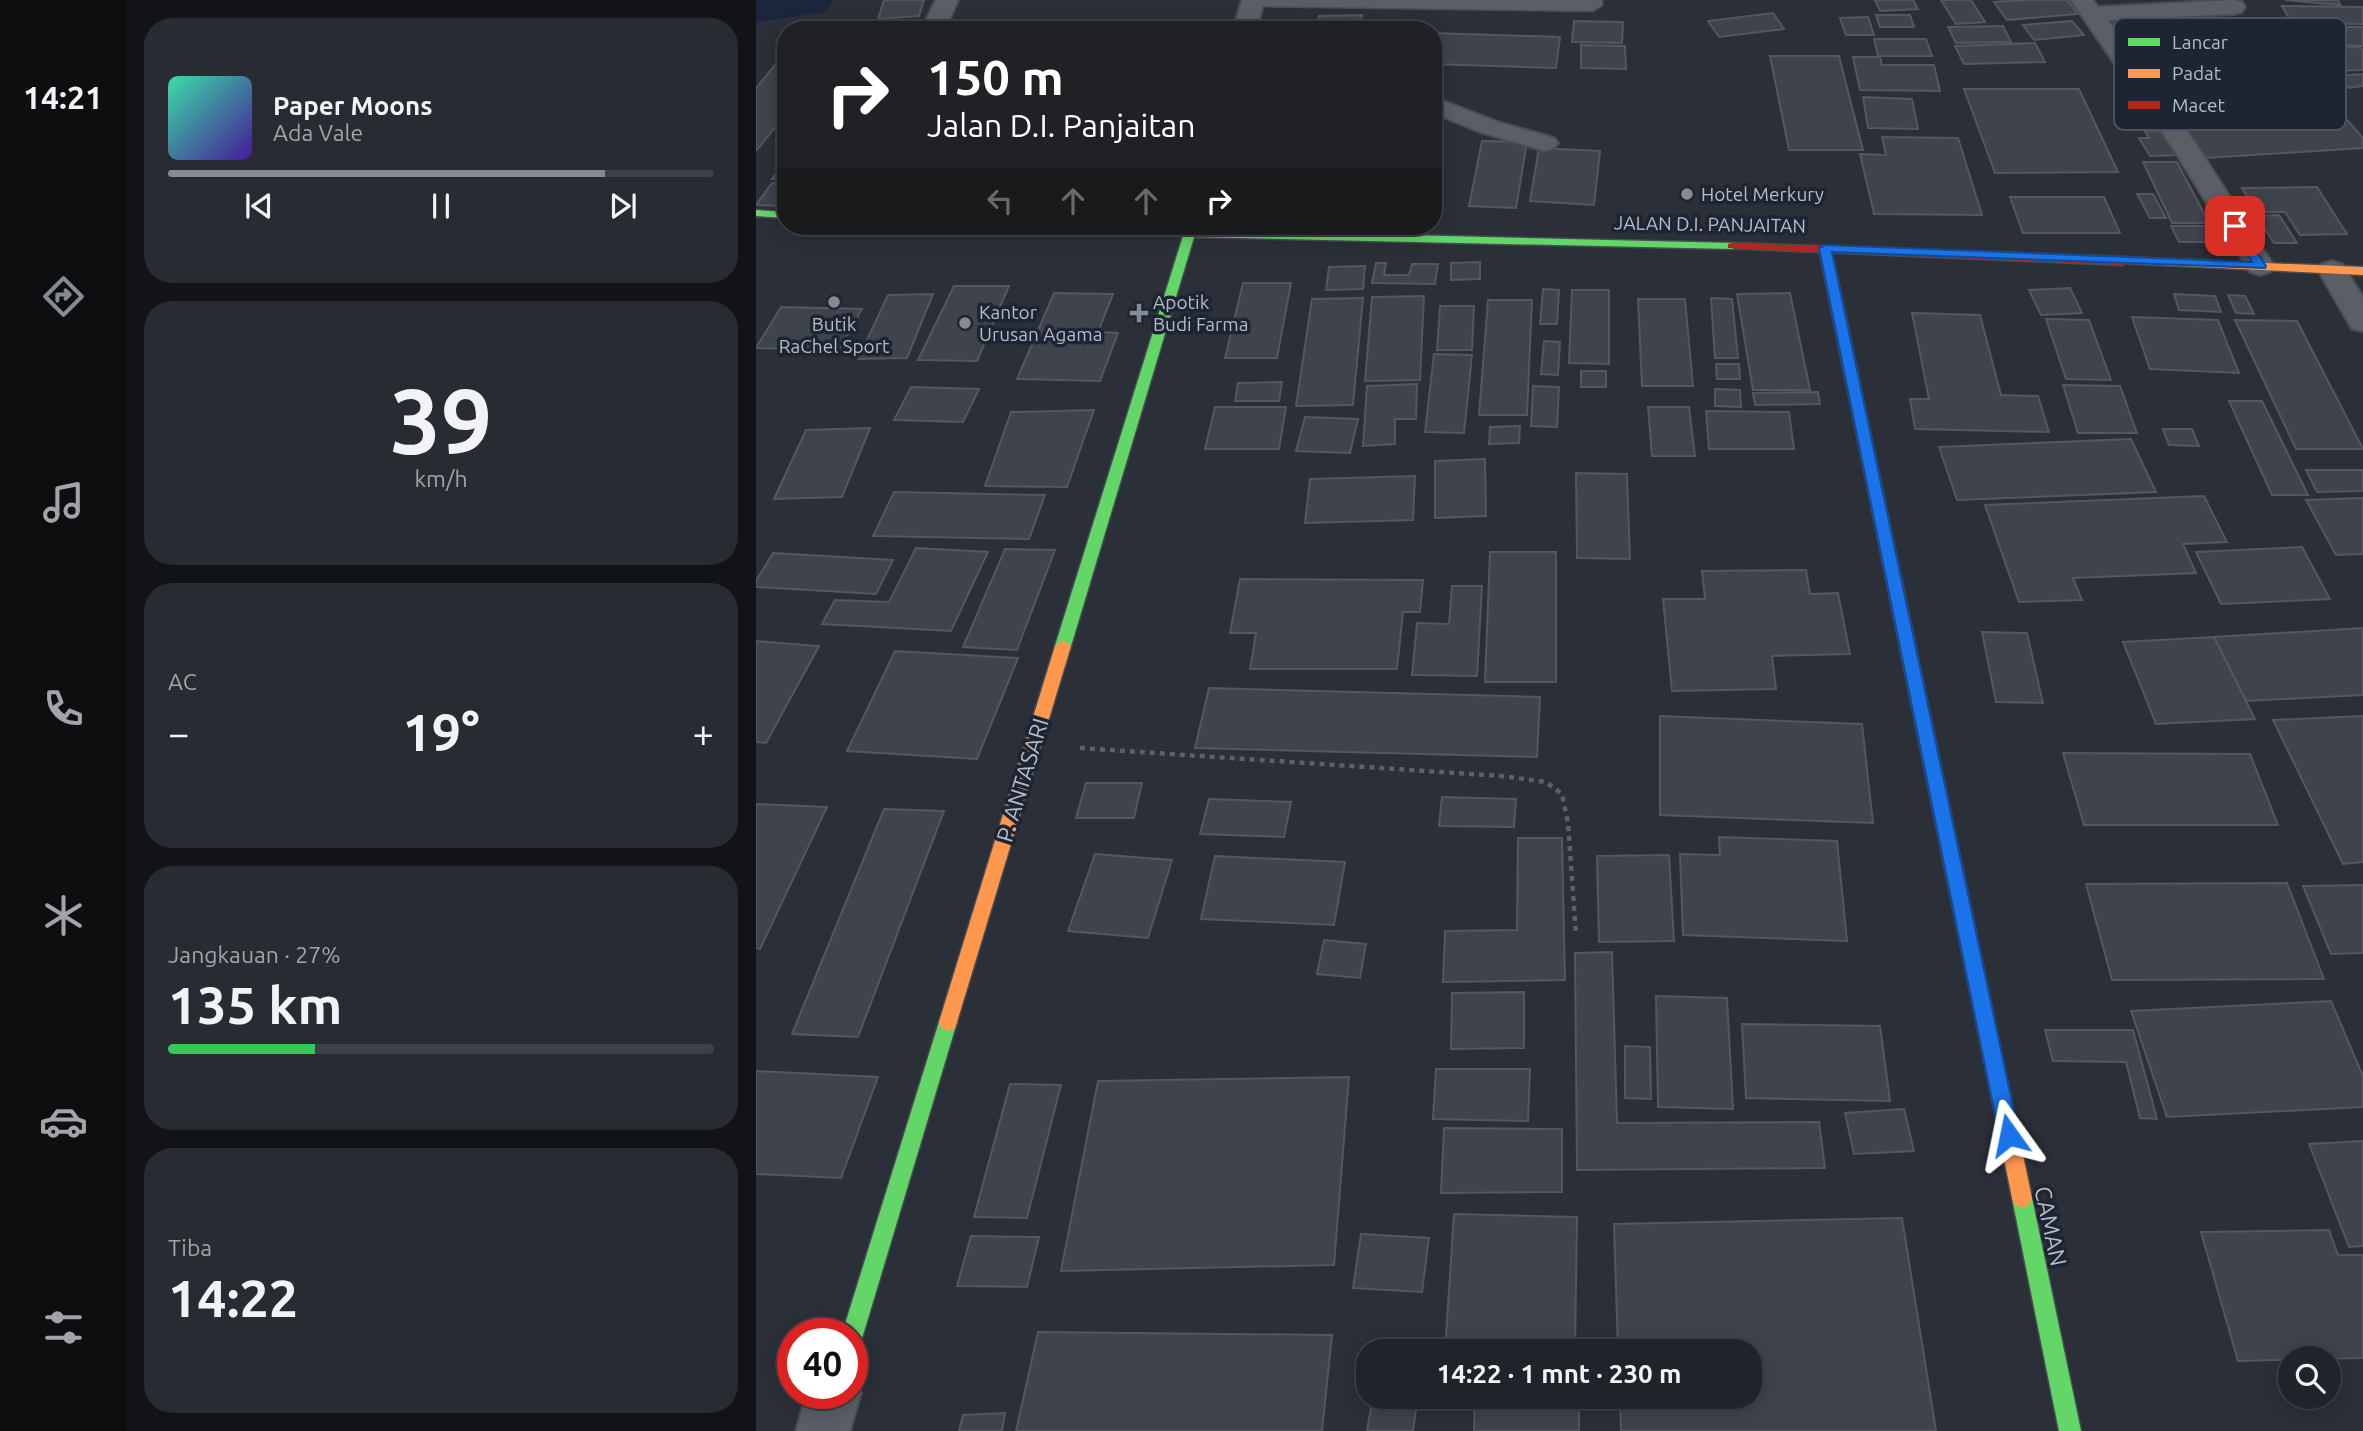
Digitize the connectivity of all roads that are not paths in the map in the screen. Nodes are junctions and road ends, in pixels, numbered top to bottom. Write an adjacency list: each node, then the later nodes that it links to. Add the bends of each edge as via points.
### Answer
1 (947, 0): 7 (street)
2 (1253, 0): 8 (street)
3 (1261, 0): 4 (lane, via 1593,5)
4 (1593, 0)
5 (2087, 7): 6 (street); 9 (street)
6 (2234, 7)
7 (937, 21)
8 (1247, 21)
9 (2114, 46)
10 (1442, 108): 12 (street)
11 (2173, 130): 18 (street)
12 (1545, 143)
13 (756, 213): 14 (street)
14 (777, 214)
15 (1189, 235): 22 (street, P. ANTASARI)
16 (1391, 235): 17 (street, JALAN D.I. PANJAITAN)
17 (1825, 248): 18 (street, JALAN D.I. PANJAITAN); 25 (street, CAMAN)
18 (2260, 266): 19 (street, JALAN D.I. PANJAITAN)
19 (2332, 270): 20 (street, JALAN D.I. PANJAITAN); 21 (street)
20 (2363, 271)
21 (2363, 322)
22 (857, 1318)
23 (829, 1409): 24 (street)
24 (823, 1431)
25 (2070, 1431)

